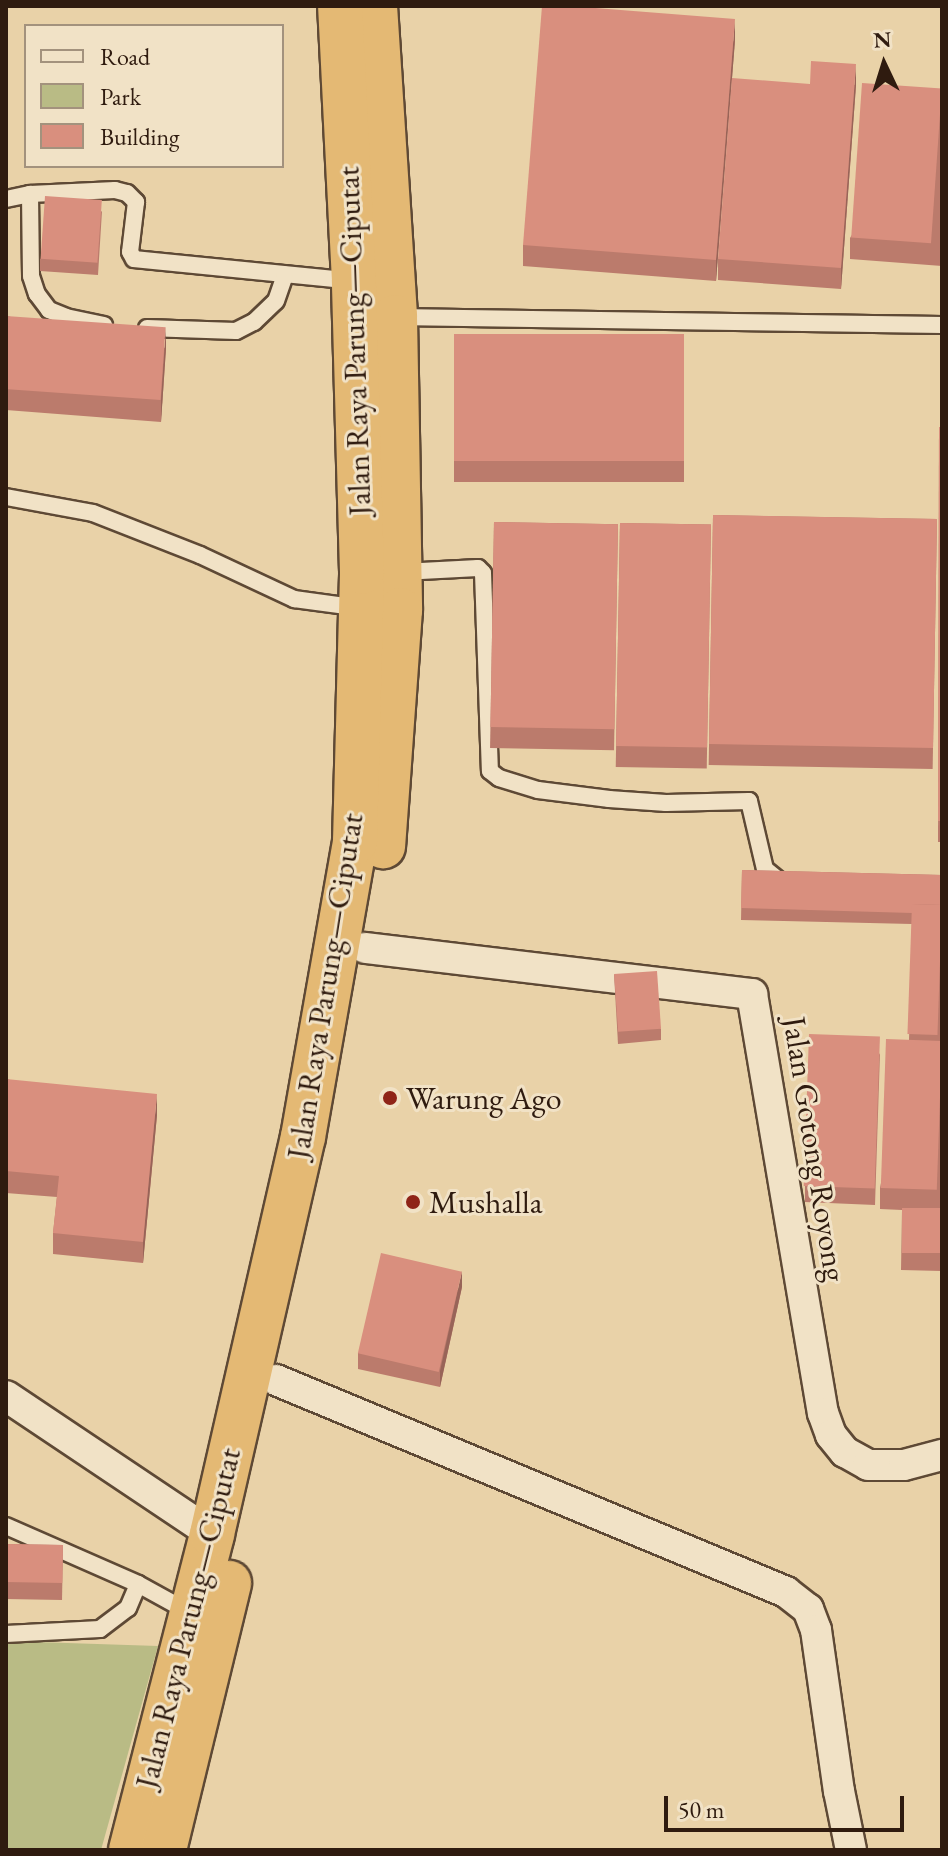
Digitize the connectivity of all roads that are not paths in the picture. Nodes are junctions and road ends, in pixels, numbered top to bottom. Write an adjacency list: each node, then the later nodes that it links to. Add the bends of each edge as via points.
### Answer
1 (340, 6): 6 (highway, Jalan Raya Parung—Ciputat)
2 (375, 6): 7 (highway, Jalan Raya Parung—Ciputat)
3 (30, 194): 4 (lane); 5 (lane, via 127,193 136,202 130,252 134,259); 5 (lane, via 31,276 49,310 66,317 124,326 236,331 276,301)
4 (6, 199)
5 (285, 275): 6 (lane)
6 (354, 281): 10 (highway, Jalan Raya Parung—Ciputat)
7 (395, 317): 8 (lane); 10 (highway, Jalan Raya Parung—Ciputat)
8 (942, 325)
9 (6, 497): 10 (lane, via 93,513 294,599)
10 (376, 579): 11 (lane, via 478,568 483,573 489,761 490,771 499,778 538,790 609,799 749,801 765,869 781,882); 12 (highway, Jalan Raya Parung—Ciputat, via 400,610 383,845); 17 (highway, Jalan Raya Parung—Ciputat, via 355,842 303,1137)
11 (796, 882)
12 (365, 948): 13 (highway, Jalan Raya Parung—Ciputat, via 331,1143); 15 (street, Jalan Gotong Royong, via 752,994 831,1435 845,1452 868,1465 904,1465)
13 (276, 1380): 19 (highway, Jalan Raya Parung—Ciputat); 23 (street, via 786,1592 808,1609 816,1630)
14 (6, 1396): 17 (street)
15 (942, 1455)
16 (6, 1526): 18 (lane)
17 (212, 1534): 19 (highway, Jalan Raya Parung—Ciputat)
18 (138, 1584): 19 (lane); 20 (lane, via 128,1608 100,1629)
19 (206, 1621): 21 (highway, Jalan Raya Parung—Ciputat, via 181,1646); 22 (highway, Jalan Raya Parung—Ciputat)
20 (6, 1634)
21 (131, 1850)
22 (164, 1850)
23 (851, 1850)

